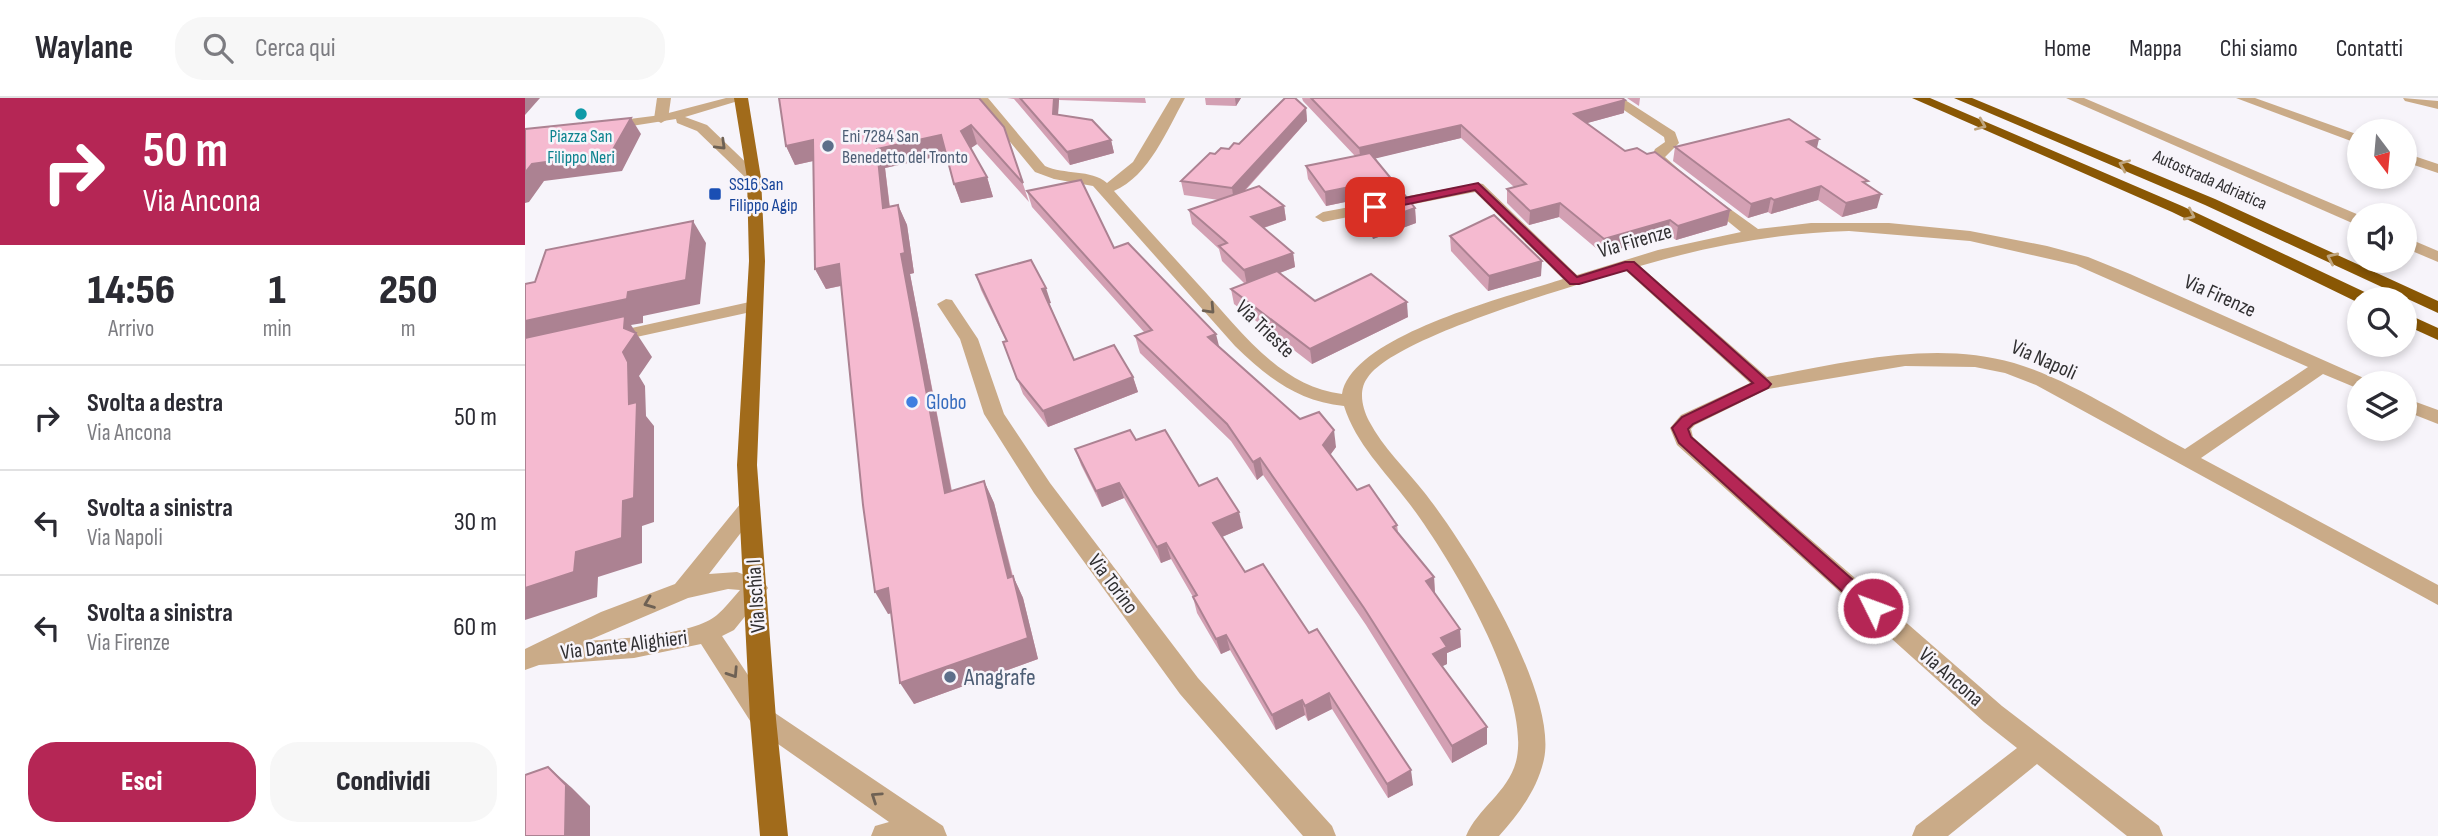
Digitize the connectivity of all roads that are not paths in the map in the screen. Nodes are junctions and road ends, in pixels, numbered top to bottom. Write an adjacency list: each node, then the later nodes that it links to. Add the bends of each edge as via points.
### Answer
1 (664, 98): 12 (street)
2 (981, 98): 19 (street, via 1040,169 1091,180)
3 (1178, 98): 19 (street, via 1127,176 1118,186)
4 (1613, 98): 22 (street, via 1670,135 1672,143 1658,155 1660,161)
5 (1919, 98): 27 (highway, Autostrada Adriatica, one-way to 27, via 2150,197)
6 (1961, 98): 30 (highway, Autostrada Adriatica, one-way to 6, via 2197,196)
7 (2073, 98): 20 (street)
8 (2243, 98): 15 (street)
9 (2410, 98): 11 (street)
10 (742, 101): 12 (street); 13 (street); 18 (main road, Via Ischia I)
11 (2438, 105)
12 (661, 119): 13 (street); 14 (street)
13 (682, 120): 18 (street, one-way to 18, via 702,128)
14 (594, 128)
15 (2347, 136)
16 (2417, 161): 17 (street)
17 (2438, 169)
18 (754, 178): 29 (main road, Via Ischia I)
19 (1104, 190): 37 (street, Via Trieste, one-way to 37, via 1241,342 1287,382 1315,396)
20 (2347, 216)
21 (1324, 217): 26 (street, via 1478,187)
22 (1754, 234): 25 (street, Via Firenze); 34 (street, Via Firenze, via 1800,228 1891,229 2039,250 2128,279)
23 (2417, 247): 24 (street)
24 (2438, 257)
25 (1629, 265): 26 (street, Via Firenze); 36 (street)
26 (1575, 282): 37 (street, Via Firenze, via 1389,351 1361,371 1353,386)
27 (2347, 290)
28 (946, 304): 52 (street, Via Torino, via 969,340 994,414 1042,488 1201,701)
29 (754, 306): 33 (street); 41 (main road, Via Ischia I)
30 (2438, 308)
31 (2417, 324): 32 (highway)
32 (2438, 335)
33 (592, 342)
34 (2322, 366): 35 (street, Via Firenze); 40 (street)
35 (2347, 377)
36 (1763, 384): 40 (street, Via Napoli, via 1922,359 1995,363 2043,381); 48 (street, Via Ancona, via 1688,420 1680,428 1681,434)
37 (1353, 401): 53 (street, via 1366,434 1469,575 1529,713 1533,740 1526,770 1506,807)
38 (2417, 409): 39 (street)
39 (2438, 418)
40 (2187, 458): 44 (street, Via Napoli)
41 (749, 508): 42 (main road, Via Ischia I); 43 (street, Via Dante Alighieri)
42 (756, 588): 43 (street, Via Dante Alighieri, via 741,579); 45 (street, Via Dante Alighieri, via 725,623); 47 (main road, Via Ischia I)
43 (683, 590): 46 (street, Via Dante Alighieri, one-way to 46)
44 (2438, 596)
45 (707, 633): 46 (street, Via Dante Alighieri, via 634,648); 47 (street, Via Dante Alighieri, one-way to 47)
46 (533, 657)
47 (764, 719): 49 (street, one-way to 47); 50 (main road, Via Ischia I)
48 (2036, 749): 54 (street); 55 (street, Via Ancona)
49 (927, 832): 51 (street)
50 (774, 836)
51 (885, 836)
52 (1322, 836)
53 (1480, 836)
54 (1926, 836)
55 (2149, 836)

